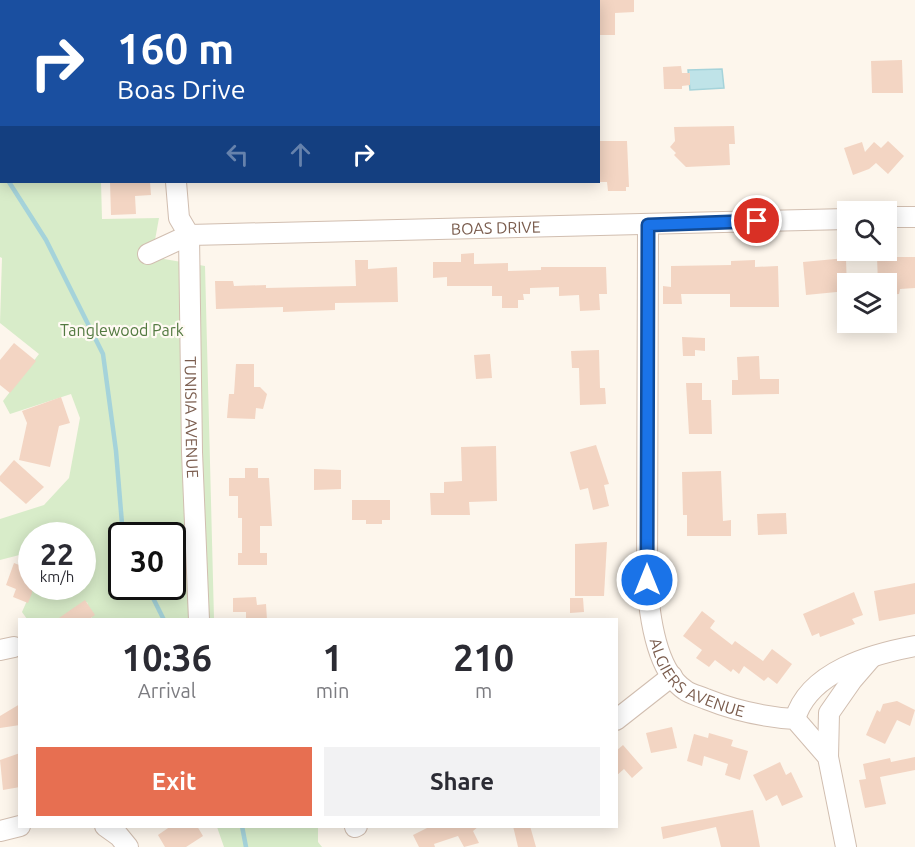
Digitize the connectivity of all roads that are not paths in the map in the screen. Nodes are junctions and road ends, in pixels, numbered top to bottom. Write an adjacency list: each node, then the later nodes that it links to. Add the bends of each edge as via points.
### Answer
1 (176, 183): 6 (street, TUNISIA AVENUE, via 179,218)
2 (897, 217): 3 (street)
3 (915, 217)
4 (837, 219): 5 (street, BOAS DRIVE)
5 (648, 225): 6 (street, BOAS DRIVE); 11 (street, ALGIERS AVENUE, via 647,580 656,639)
6 (189, 235): 7 (street, BOAS DRIVE); 8 (street, TUNISIA AVENUE)
7 (148, 254)
8 (199, 618)
9 (915, 646): 10 (street)
10 (875, 654): 13 (street, via 842,667 798,708); 14 (street, via 829,713)
11 (672, 676): 12 (street); 13 (street, ALGIERS AVENUE, via 684,690 736,711)
12 (618, 718)
13 (795, 719): 14 (street)
14 (828, 757): 19 (street)
15 (18, 826): 17 (street)
16 (108, 828): 18 (street)
17 (0, 831)
18 (128, 847)
19 (846, 847)

